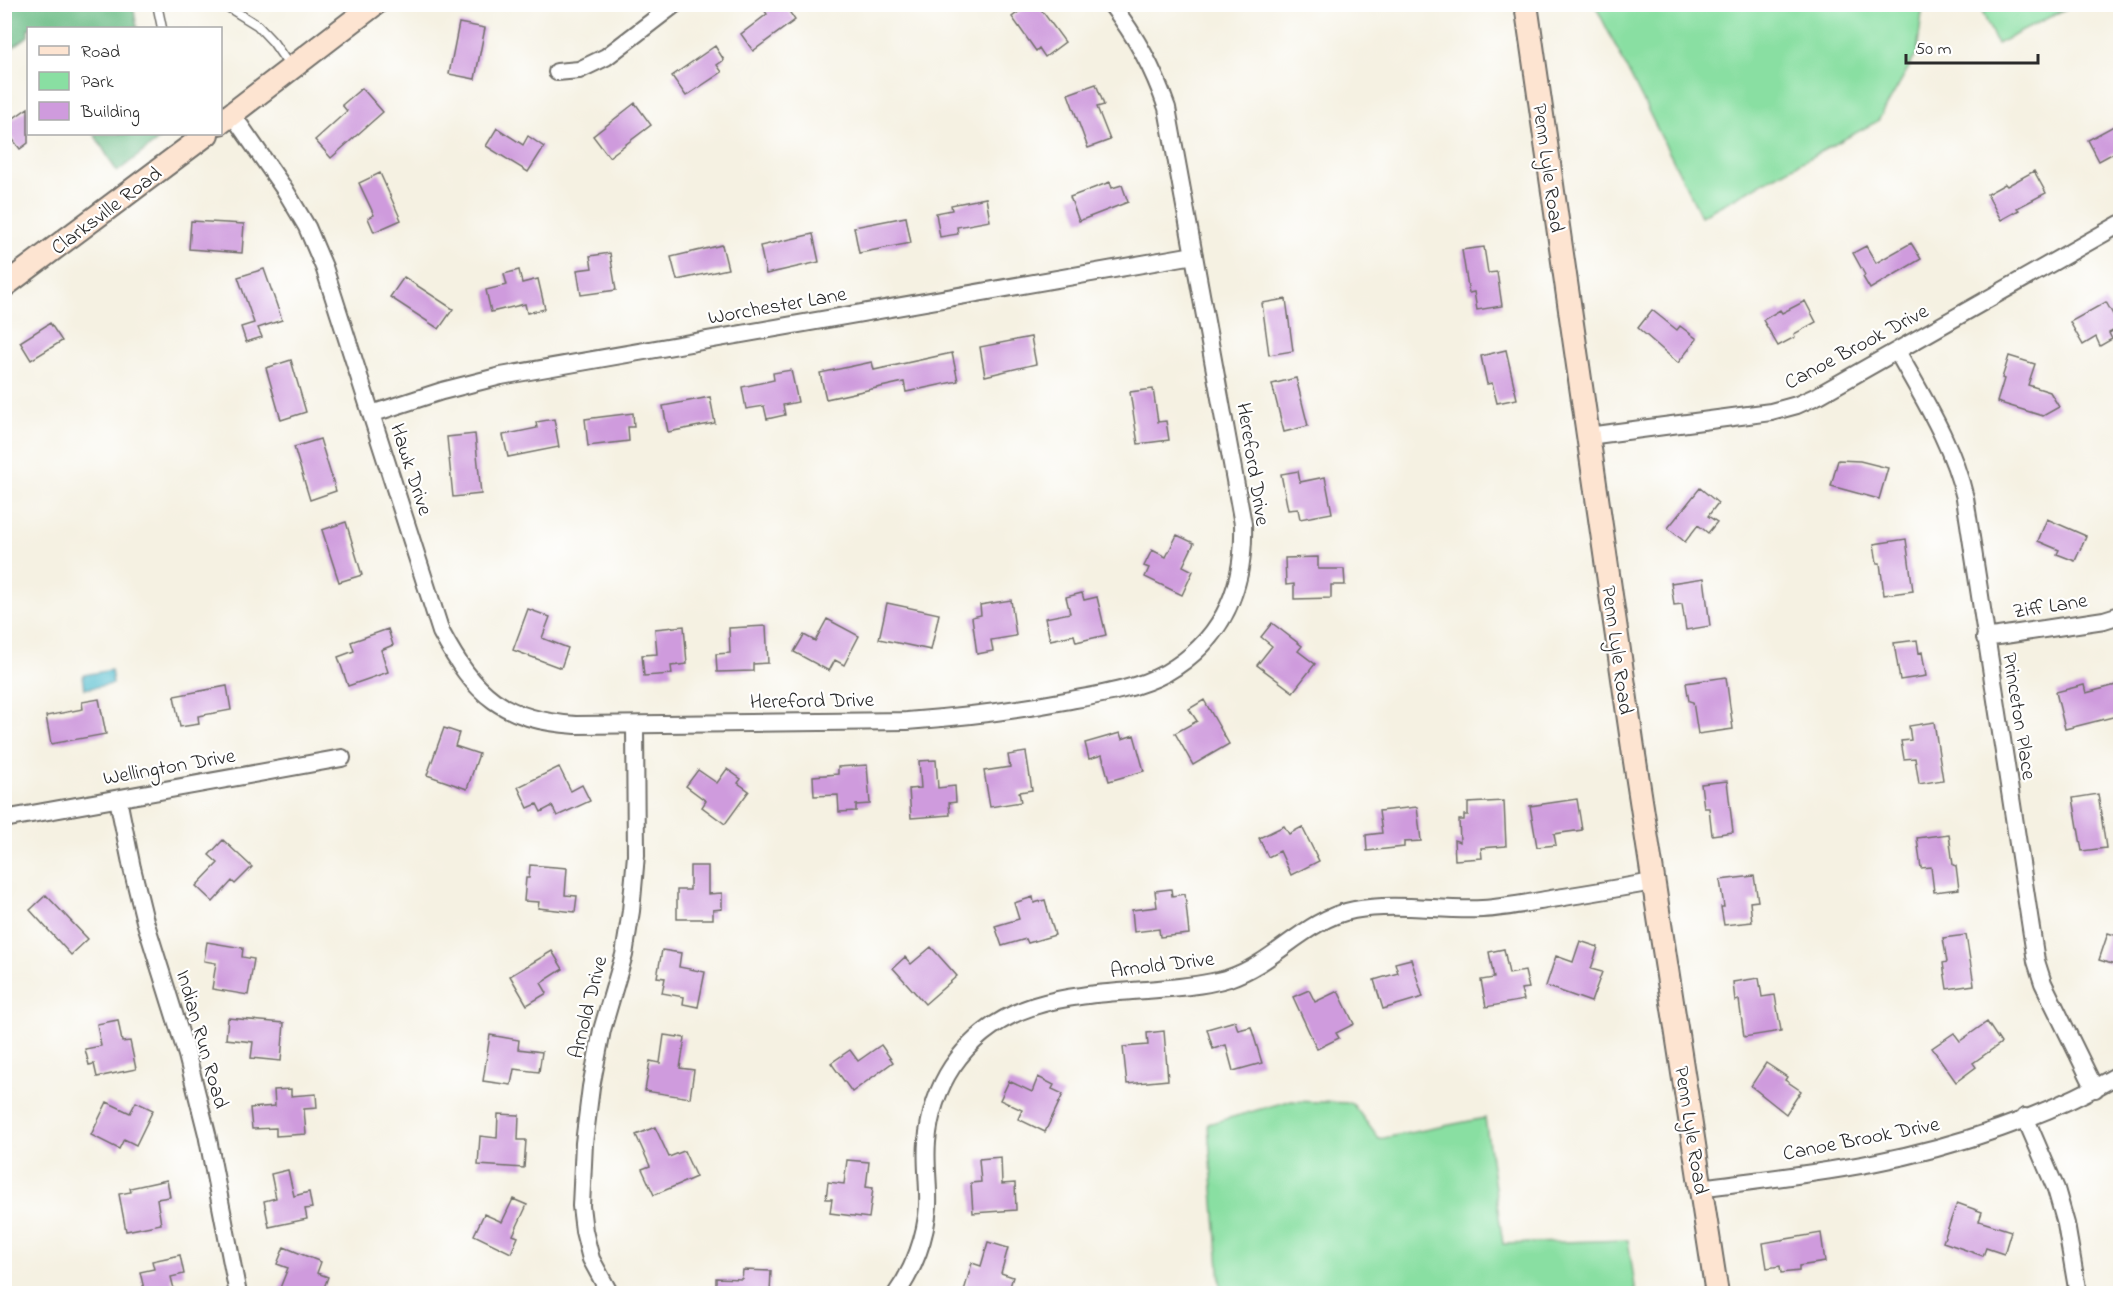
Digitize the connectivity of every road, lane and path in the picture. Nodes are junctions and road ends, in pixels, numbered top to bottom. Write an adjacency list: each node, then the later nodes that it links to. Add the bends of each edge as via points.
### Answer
1 (157, 4): 7 (lane)
2 (223, 4): 8 (lane, via 257,25)
3 (375, 4): 8 (street)
4 (675, 4): 9 (street, via 606,57 579,70)
5 (1111, 4): 13 (street, Hereford Drive, via 1140,46 1167,108)
6 (1526, 4): 17 (street, Penn Lyle Road)
7 (162, 27)
8 (292, 69): 10 (street)
9 (557, 72)
10 (226, 119): 16 (street, Hawk Drive, via 285,189 307,227 332,288)
11 (206, 135): 14 (street, Clarksville Road)
12 (2121, 224): 15 (street, Canoe Brook Drive)
13 (1194, 255): 16 (street, Worchester Lane, via 501,376); 20 (street, Hereford Drive, via 1244,547 1240,573 1221,621 1206,642 1186,659 1143,682 1087,697 962,717)
14 (4, 286)
15 (1897, 351): 17 (street, Canoe Brook Drive, via 1819,395 1780,410); 19 (street, Princeton Place, via 1947,442 1959,472)
16 (371, 414): 20 (street, Hawk Drive, via 441,632 471,681 510,712 556,724)
17 (1588, 436): 24 (street, Penn Lyle Road)
18 (2121, 615): 19 (street, Ziff Lane)
19 (1985, 638): 26 (street, Princeton Place, via 2036,961)
20 (634, 726): 30 (street, Arnold Drive, via 636,855 631,911 591,1087 581,1206 591,1259)
21 (342, 758): 22 (street, Wellington Drive)
22 (118, 799): 23 (street, Wellington Drive); 29 (street, Indian Run Road, via 145,921 207,1134)
23 (4, 819)
24 (1653, 882): 28 (street, Penn Lyle Road); 31 (street, Arnold Drive, via 1483,909 1377,906 1349,911 1302,932 1256,966 1231,978 1207,984 1062,998 1016,1011 970,1044 940,1089 927,1142 928,1208 923,1236)
25 (2121, 1074): 26 (street, Canoe Brook Drive)
26 (2095, 1089): 27 (street, Canoe Brook Drive)
27 (2025, 1118): 28 (street, Canoe Brook Drive, via 1928,1150 1871,1163); 33 (street, via 2056,1189)
28 (1701, 1188): 32 (street, Penn Lyle Road)
29 (238, 1293)
30 (610, 1293)
31 (896, 1293)
32 (1717, 1293)
33 (2078, 1293)

